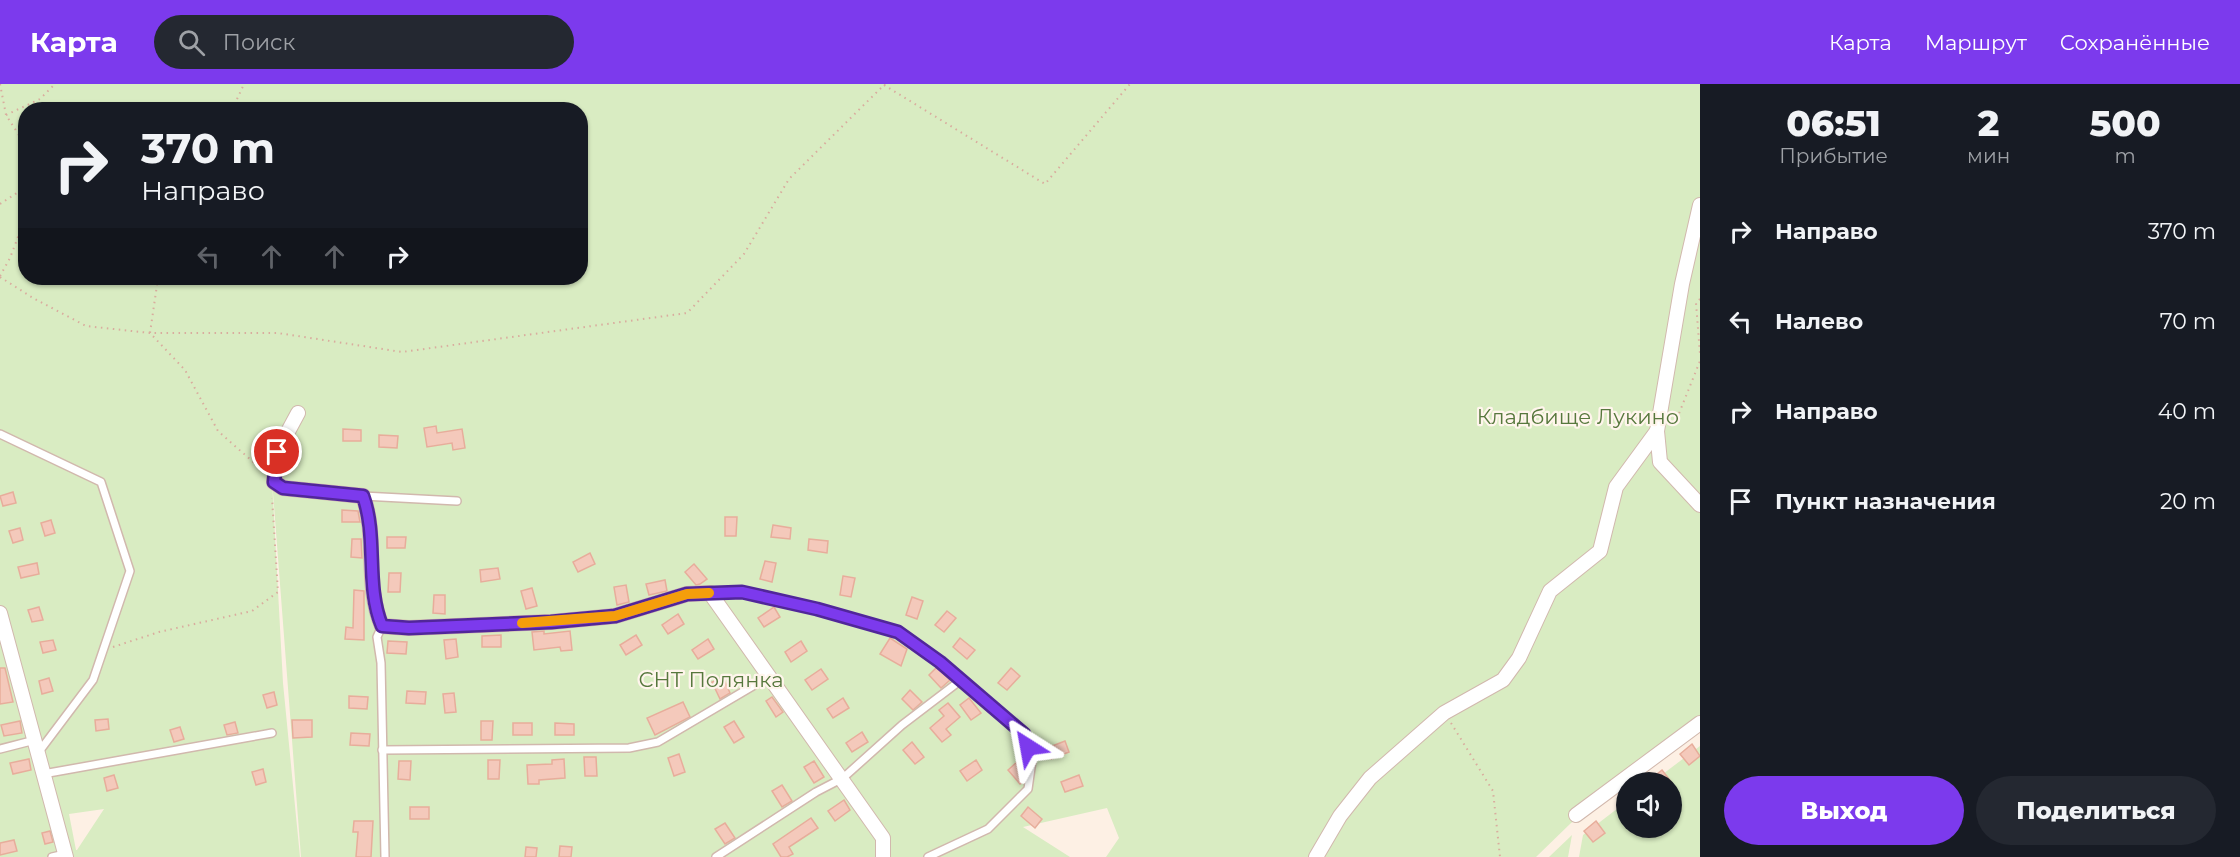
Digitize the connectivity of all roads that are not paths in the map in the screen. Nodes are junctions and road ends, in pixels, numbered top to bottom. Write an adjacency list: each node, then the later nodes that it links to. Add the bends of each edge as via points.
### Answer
1 (1700, 206): 3 (street, via 1682,284)
2 (298, 413): 5 (street, via 277,452 274,482 283,488)
3 (1657, 431): 7 (street, via 1660,462); 27 (street, via 1616,487 1600,551 1550,591 1519,658 1503,680 1444,713 1370,778 1340,816)
4 (0, 434): 16 (lane, via 101,482 130,571 93,680)
5 (363, 496): 6 (lane); 10 (street, via 369,513 372,577)
6 (457, 501)
7 (1700, 505)
8 (710, 593): 10 (street, via 687,594 615,616 551,622); 12 (street); 13 (lane, via 742,592 898,632)
9 (0, 613): 11 (street)
10 (382, 626): 18 (lane, via 376,637 381,663)
11 (2, 630): 16 (street)
12 (768, 677): 18 (lane, via 658,742 629,748); 20 (street)
13 (961, 680): 20 (lane, via 902,725); 26 (lane, via 1024,734 1032,761 1028,789 988,829)
14 (1700, 723): 21 (street)
15 (272, 733): 19 (lane)
16 (36, 746): 17 (lane); 19 (street)
17 (0, 749)
18 (382, 750): 23 (lane)
19 (43, 774): 22 (street)
20 (843, 778): 24 (lane); 25 (street, via 883,838)
21 (1576, 815)
22 (61, 856)
23 (385, 857)
24 (716, 857)
25 (883, 857)
26 (928, 857)
27 (1316, 857)

